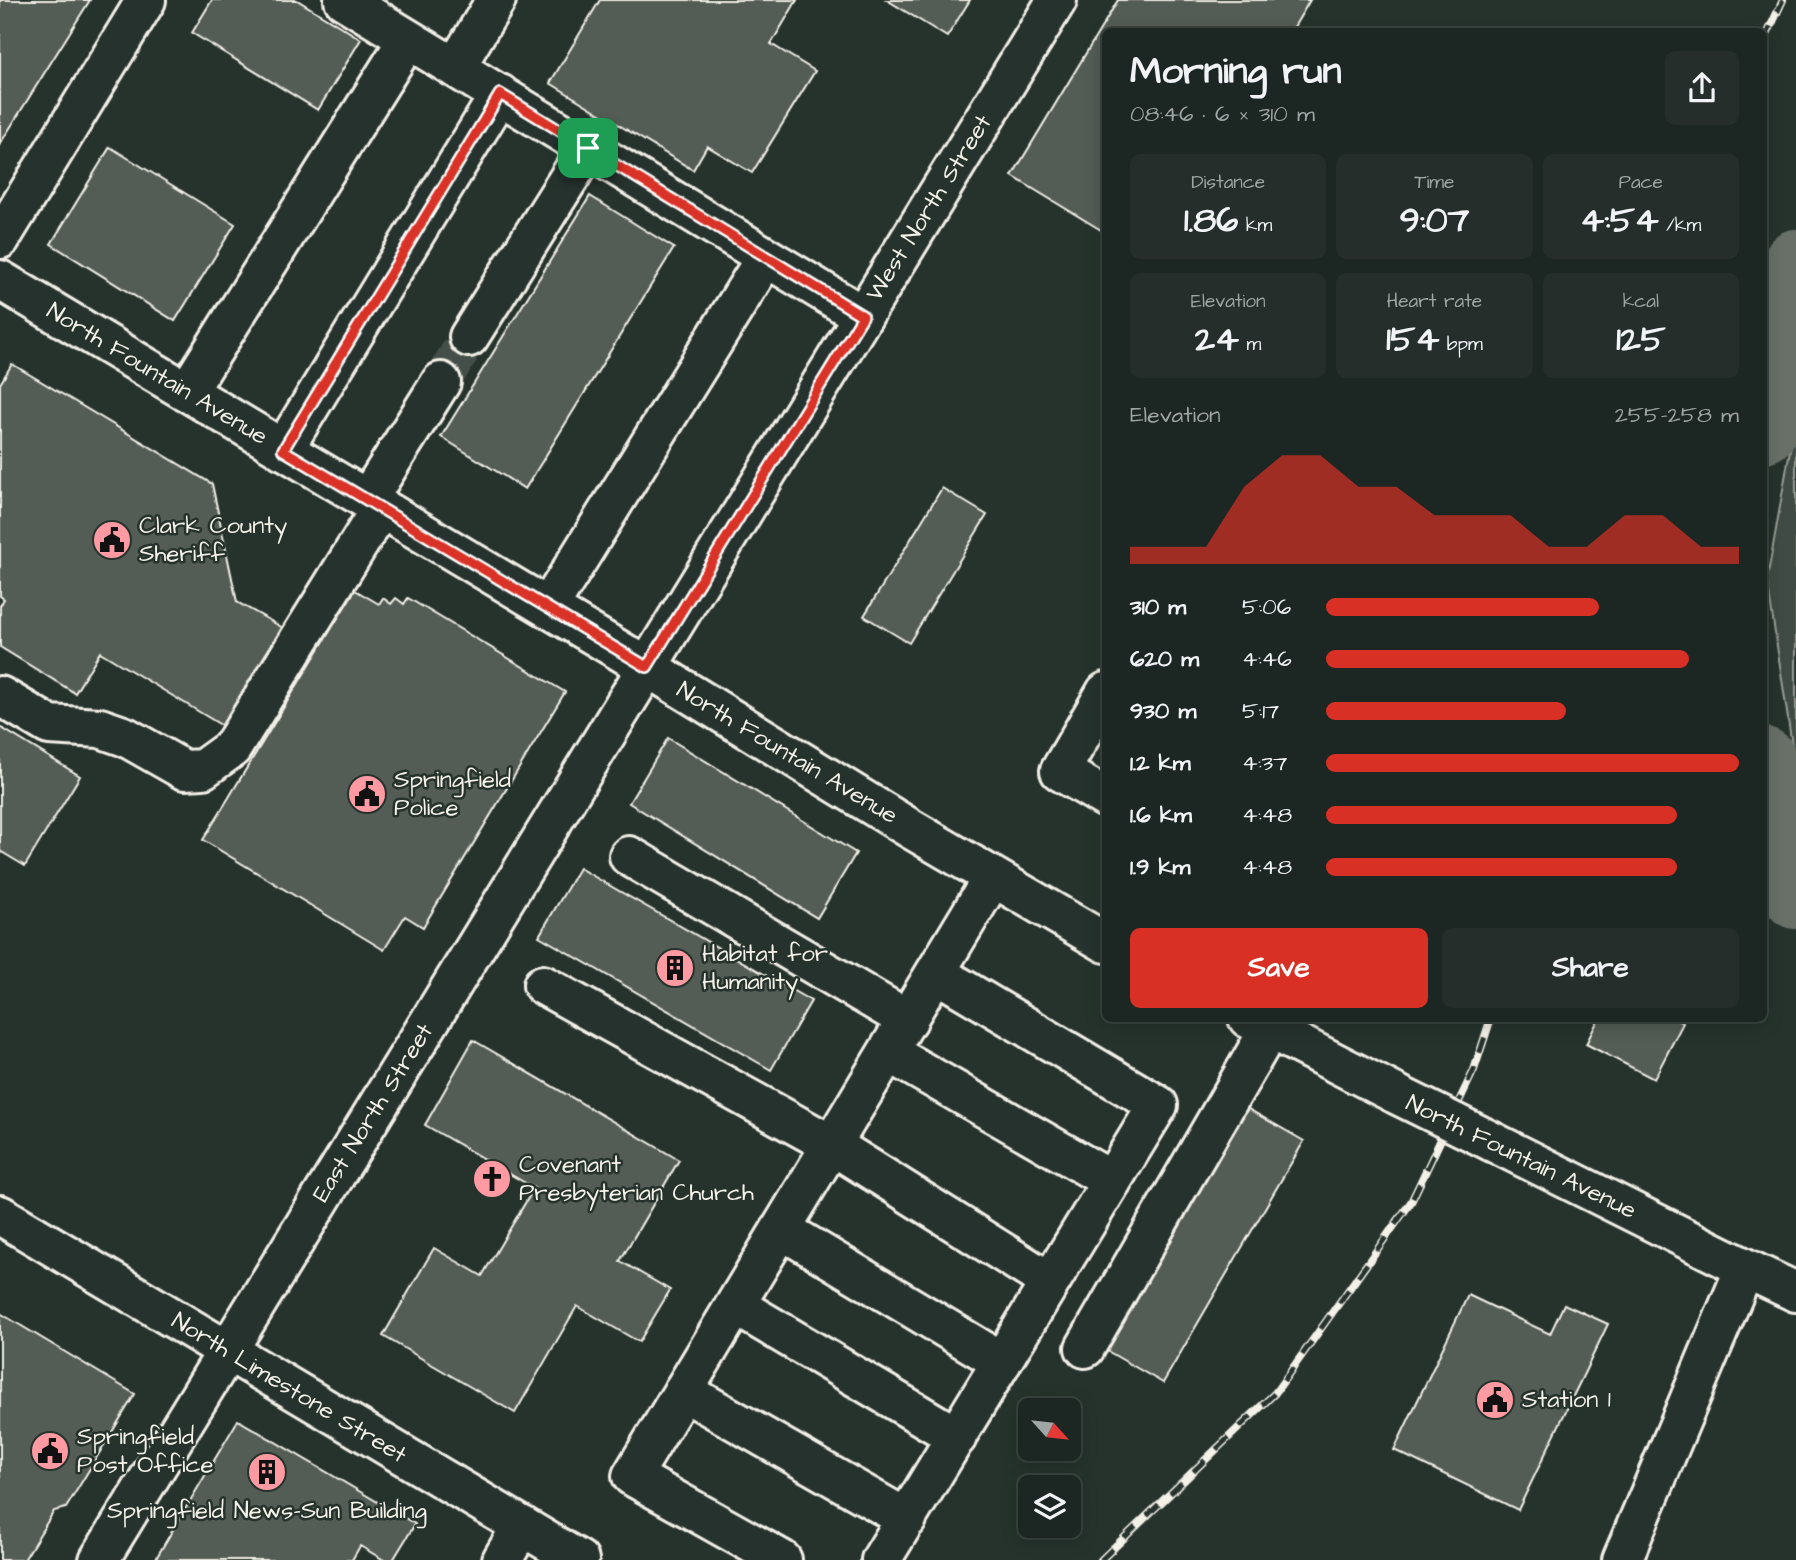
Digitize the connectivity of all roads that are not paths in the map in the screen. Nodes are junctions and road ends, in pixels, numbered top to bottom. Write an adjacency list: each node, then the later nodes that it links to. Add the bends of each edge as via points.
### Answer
1 (146, 0): 9 (main road)
2 (344, 0): 5 (main road)
3 (496, 0): 6 (main road)
4 (1057, 0): 12 (main road, West North Street)
5 (408, 39): 6 (main road); 15 (main road)
6 (455, 68): 7 (main road)
7 (500, 94): 8 (main road); 16 (main road)
8 (588, 148): 10 (main road); 13 (main road)
9 (0, 239)
10 (766, 257): 12 (main road); 18 (main road)
11 (0, 280): 15 (main road, North Fountain Avenue)
12 (863, 316): 19 (main road, West North Street)
13 (469, 337)
14 (441, 382): 17 (main road)
15 (187, 392): 16 (main road, North Fountain Avenue)
16 (283, 450): 17 (main road, North Fountain Avenue)
17 (374, 504): 18 (main road, North Fountain Avenue); 20 (main road, via 232,748 203,769 184,770 126,737 100,728 50,725)
18 (548, 608): 19 (main road, North Fountain Avenue)
19 (647, 667): 24 (main road, North Fountain Avenue); 40 (main road, East North Street)
20 (0, 696)
21 (1102, 699): 22 (main road, via 1060,771)
22 (1102, 796)
23 (629, 856): 28 (main road)
24 (993, 877): 25 (main road, North Fountain Avenue); 26 (main road)
25 (1102, 941)
26 (936, 973): 28 (main road); 32 (main road, via 1158,1105)
27 (543, 985): 31 (main road)
28 (908, 1020): 30 (main road)
29 (1265, 1022): 35 (main road, North Fountain Avenue, bridge, via 1396,1094); 39 (main road)
30 (888, 1052): 31 (main road); 32 (main road)
31 (832, 1145): 34 (main road); 36 (main road)
32 (1112, 1181): 36 (main road)
33 (0, 1215): 40 (main road, North Limestone Street)
34 (781, 1230): 38 (main road); 41 (main road)
35 (1745, 1268): 37 (main road, North Fountain Avenue); 51 (main road)
36 (1050, 1282): 41 (main road)
37 (1796, 1292)
38 (735, 1305): 42 (main road); 43 (main road)
39 (1085, 1348)
40 (226, 1351): 45 (main road, North Limestone Street); 46 (main road, East North Street)
41 (1002, 1362): 43 (main road)
42 (683, 1391): 44 (main road); 49 (main road, via 632,1476)
43 (957, 1437): 44 (main road)
44 (907, 1519): 50 (main road)
45 (522, 1526): 47 (main road); 48 (main road, North Limestone Street)
46 (99, 1560)
47 (502, 1560)
48 (579, 1560)
49 (782, 1560)
50 (881, 1560)
51 (1622, 1560)

